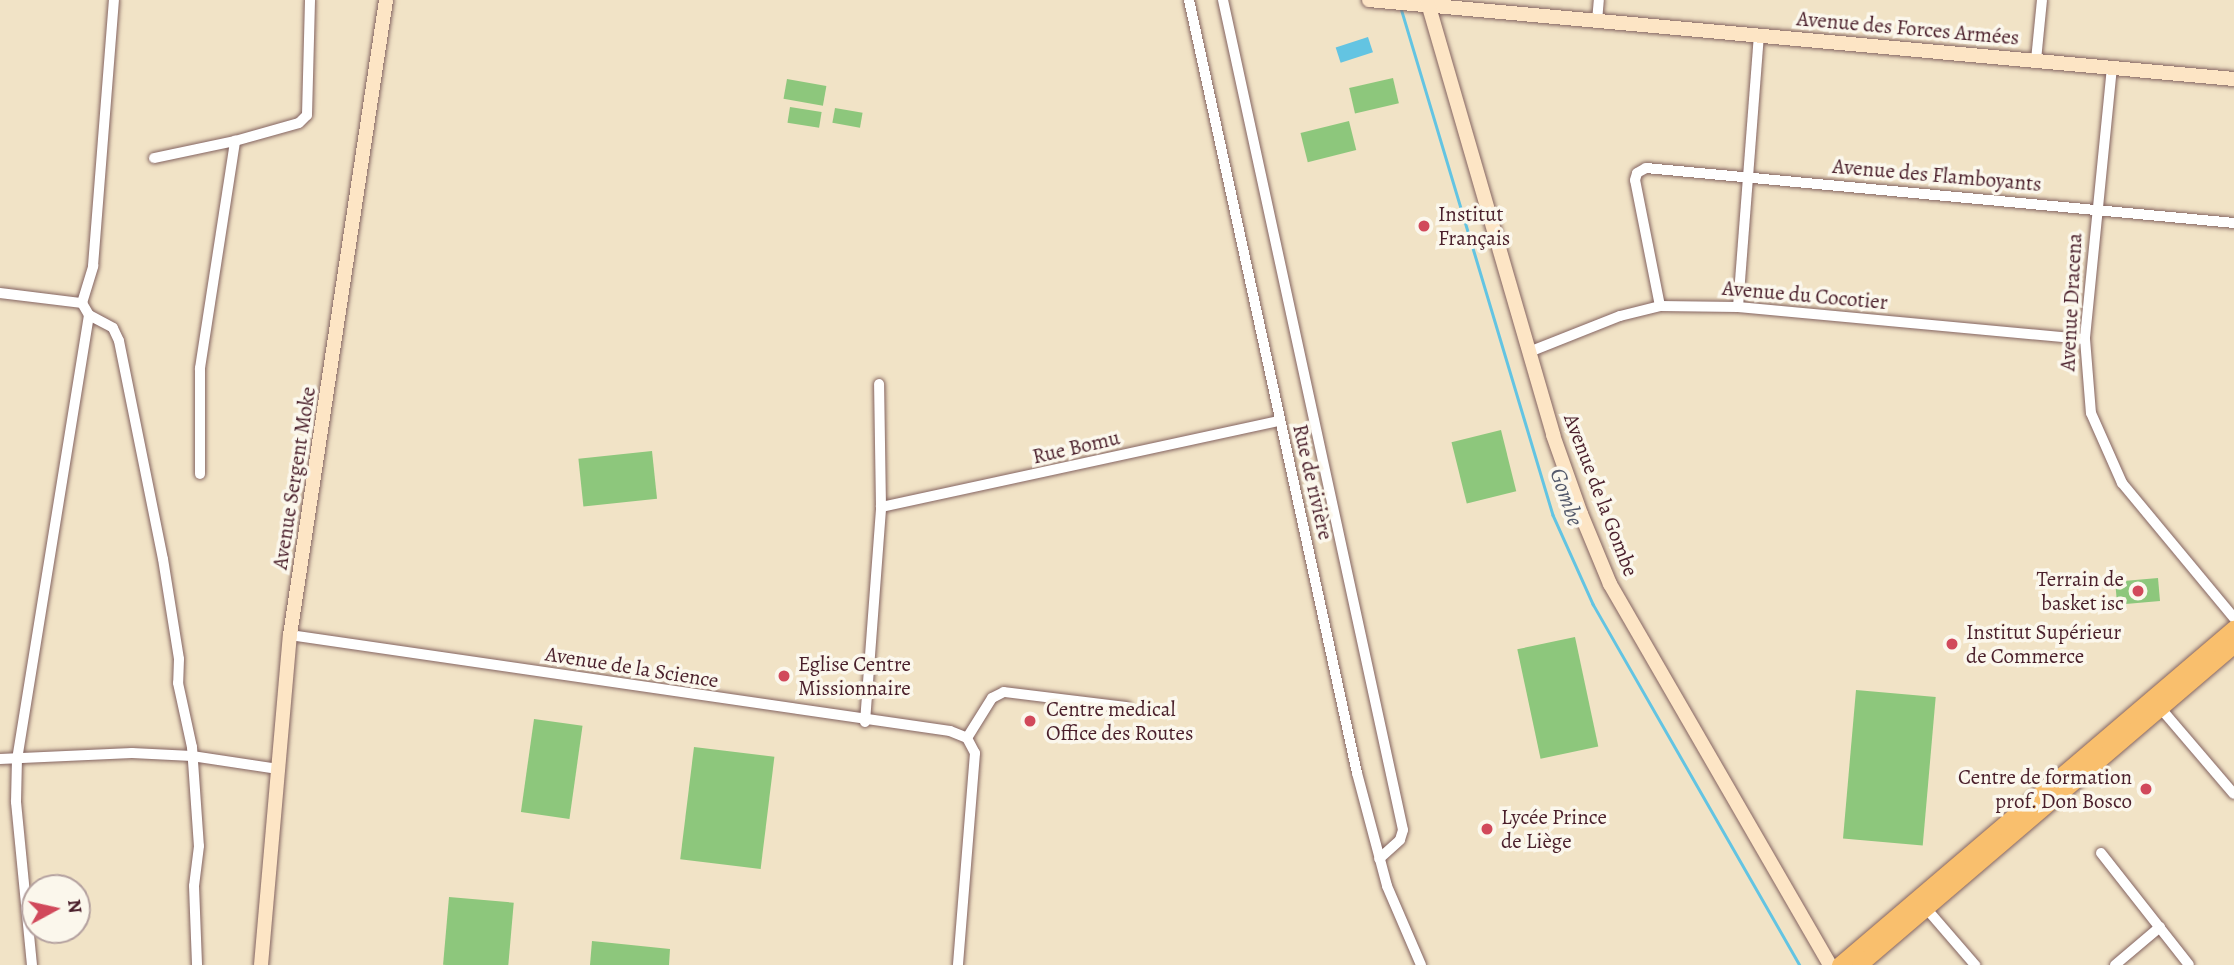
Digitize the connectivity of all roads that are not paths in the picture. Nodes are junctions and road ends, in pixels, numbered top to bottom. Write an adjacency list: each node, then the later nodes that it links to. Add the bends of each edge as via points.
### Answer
1 (114, 0): 21 (street, via 93,266)
2 (310, 0): 15 (street, via 307,115 299,123)
3 (386, 0): 33 (street, Avenue Sergent Moke)
4 (1189, 0): 28 (street, Rue de rivière)
5 (1223, 0): 45 (street, via 1403,831 1401,840)
6 (1369, 0): 9 (street, Avenue des Forces Armées)
7 (1599, 0): 10 (street)
8 (2042, 0): 12 (street)
9 (1423, 3): 10 (street, Avenue des Forces Armées); 26 (street, Avenue de la Gombe)
10 (1597, 20): 11 (street, Avenue des Forces Armées)
11 (1759, 37): 12 (street, Avenue des Forces Armées); 17 (street)
12 (2036, 60): 13 (street, Avenue des Forces Armées)
13 (2112, 67): 14 (street, Avenue des Forces Armées); 18 (street, Avenue Dracena)
14 (2234, 79)
15 (235, 141): 16 (street); 29 (street, via 200,368)
16 (154, 158)
17 (1747, 177): 18 (street, Avenue des Flamboyants); 22 (street, Avenue des Flamboyants, via 1655,168 1637,173); 23 (street)
18 (2095, 210): 19 (street, Avenue des Flamboyants); 25 (street, Avenue Dracena)
19 (2234, 223)
20 (0, 293): 21 (street)
21 (82, 303): 24 (street)
22 (1660, 306): 23 (street, Avenue du Cocotier); 26 (street, Avenue du Cocotier, via 1620,316)
23 (1738, 307): 25 (street, Avenue du Cocotier)
24 (89, 316): 39 (street, via 113,328 119,341 163,559); 40 (street)
25 (2085, 339): 31 (street, Avenue Dracena, via 2091,413 2122,483)
26 (1529, 352): 53 (street, Avenue de la Gombe, via 1573,492 1611,584)
27 (879, 384): 30 (street)
28 (1279, 421): 30 (street, Rue Bomu); 45 (street, Rue de rivière)
29 (201, 474)
30 (881, 507): 37 (street)
31 (2234, 618)
32 (2234, 629): 35 (main road)
33 (290, 635): 37 (street, Avenue de la Science); 42 (street, Avenue Sergent Moke)
34 (2234, 646): 35 (main road)
35 (2156, 703): 43 (street); 46 (main road); 54 (main road)
36 (1127, 707): 38 (street, via 1004,692 992,698)
37 (865, 722): 38 (street, Avenue de la Science, via 950,731)
38 (967, 738): 51 (street, via 975,753)
39 (192, 756): 40 (street); 42 (street); 49 (street, via 199,846 194,886)
40 (17, 758): 41 (street); 48 (street, via 16,802)
41 (0, 759)
42 (278, 769): 50 (street, Avenue Sergent Moke)
43 (2234, 793)
44 (2101, 853): 47 (street)
45 (1379, 859): 52 (street, Rue de rivière)
46 (1925, 907): 55 (main road); 56 (street)
47 (2160, 927): 57 (street); 58 (street)
48 (32, 965)
49 (197, 965)
50 (261, 965)
51 (958, 965)
52 (1421, 965)
53 (1830, 965)
54 (1840, 965)
55 (1860, 965)
56 (1975, 965)
57 (2115, 965)
58 (2189, 965)

